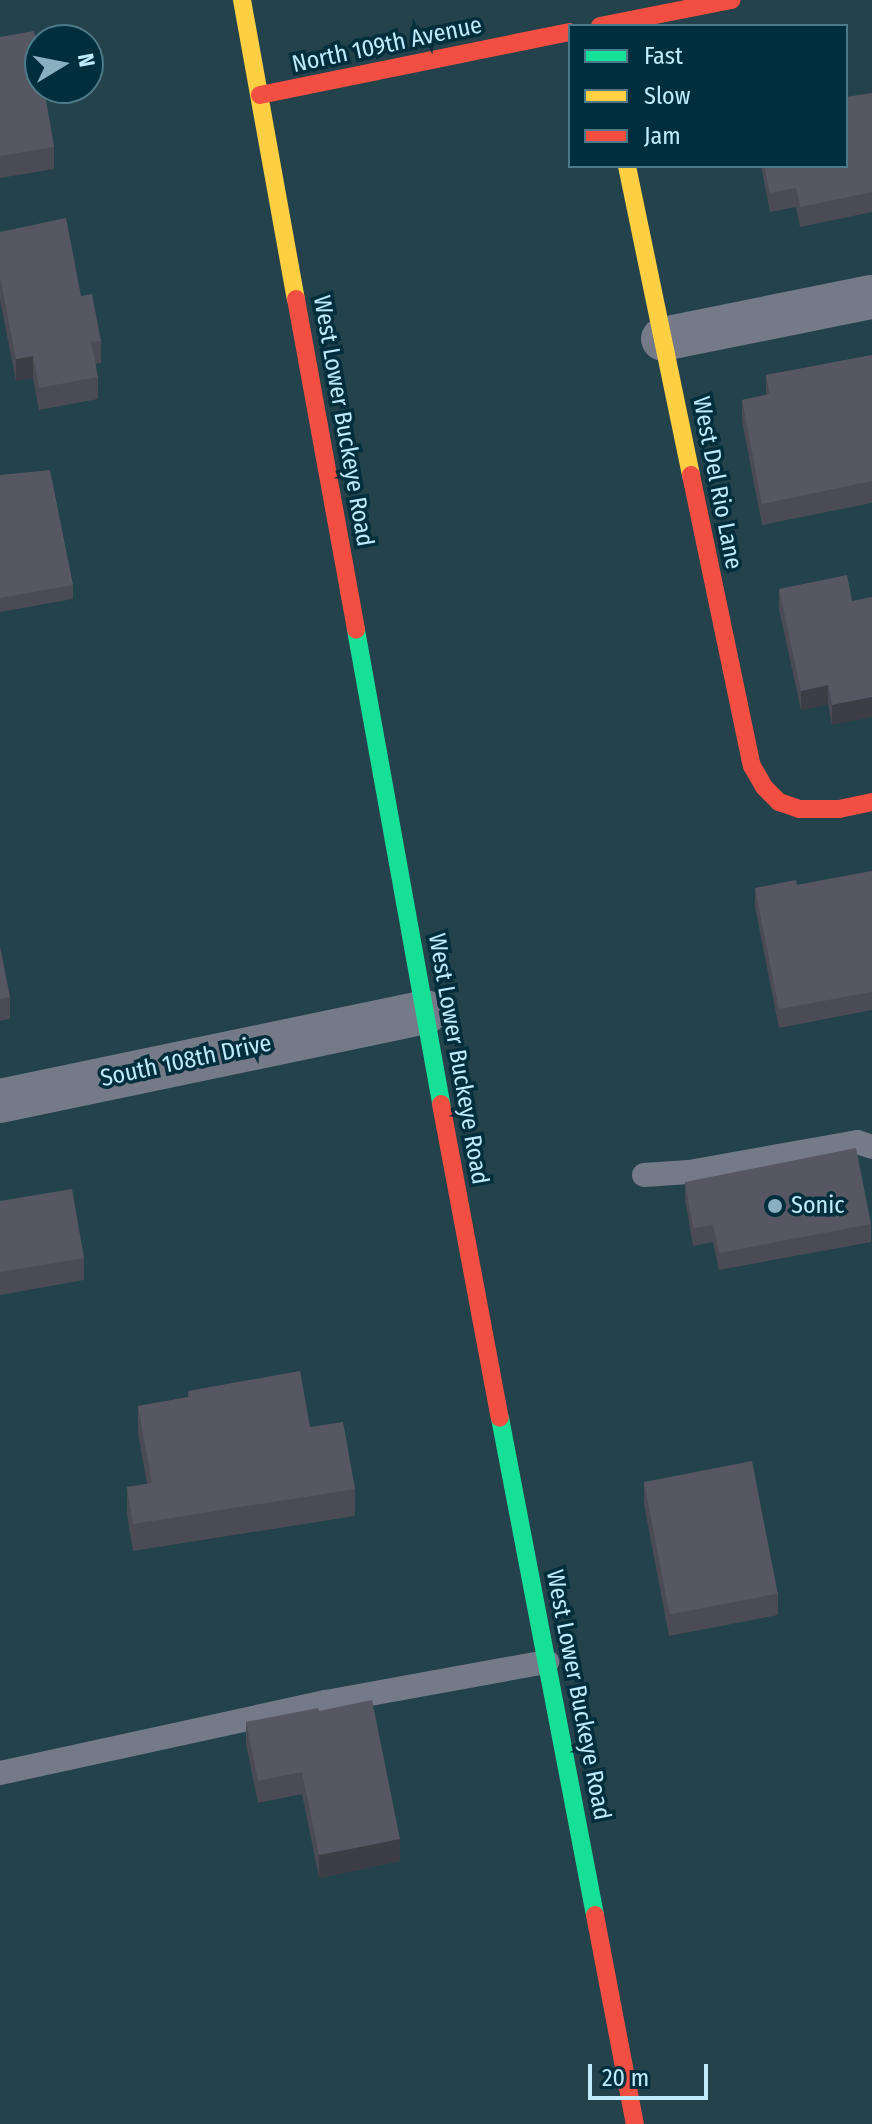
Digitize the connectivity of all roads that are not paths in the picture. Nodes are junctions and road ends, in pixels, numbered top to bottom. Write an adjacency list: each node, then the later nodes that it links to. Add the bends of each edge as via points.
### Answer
1 (242, 0): 5 (main road, West Lower Buckeye Road)
2 (731, 0): 3 (main road)
3 (610, 24)
4 (568, 32): 5 (main road, North 109th Avenue)
5 (260, 95): 10 (main road, West Lower Buckeye Road)
6 (627, 168): 8 (main road, West Del Rio Lane)
7 (872, 297): 8 (street)
8 (663, 339): 9 (main road, West Del Rio Lane, via 745,743 764,787 779,802 799,809)
9 (872, 802)
10 (426, 1012): 11 (street, South 108th Drive); 14 (main road, West Lower Buckeye Road)
11 (0, 1101)
12 (872, 1147): 13 (lane, via 857,1142)
13 (644, 1175)
14 (547, 1662): 15 (lane, via 326,1702); 16 (main road, West Lower Buckeye Road)
15 (0, 1773)
16 (635, 2124)

